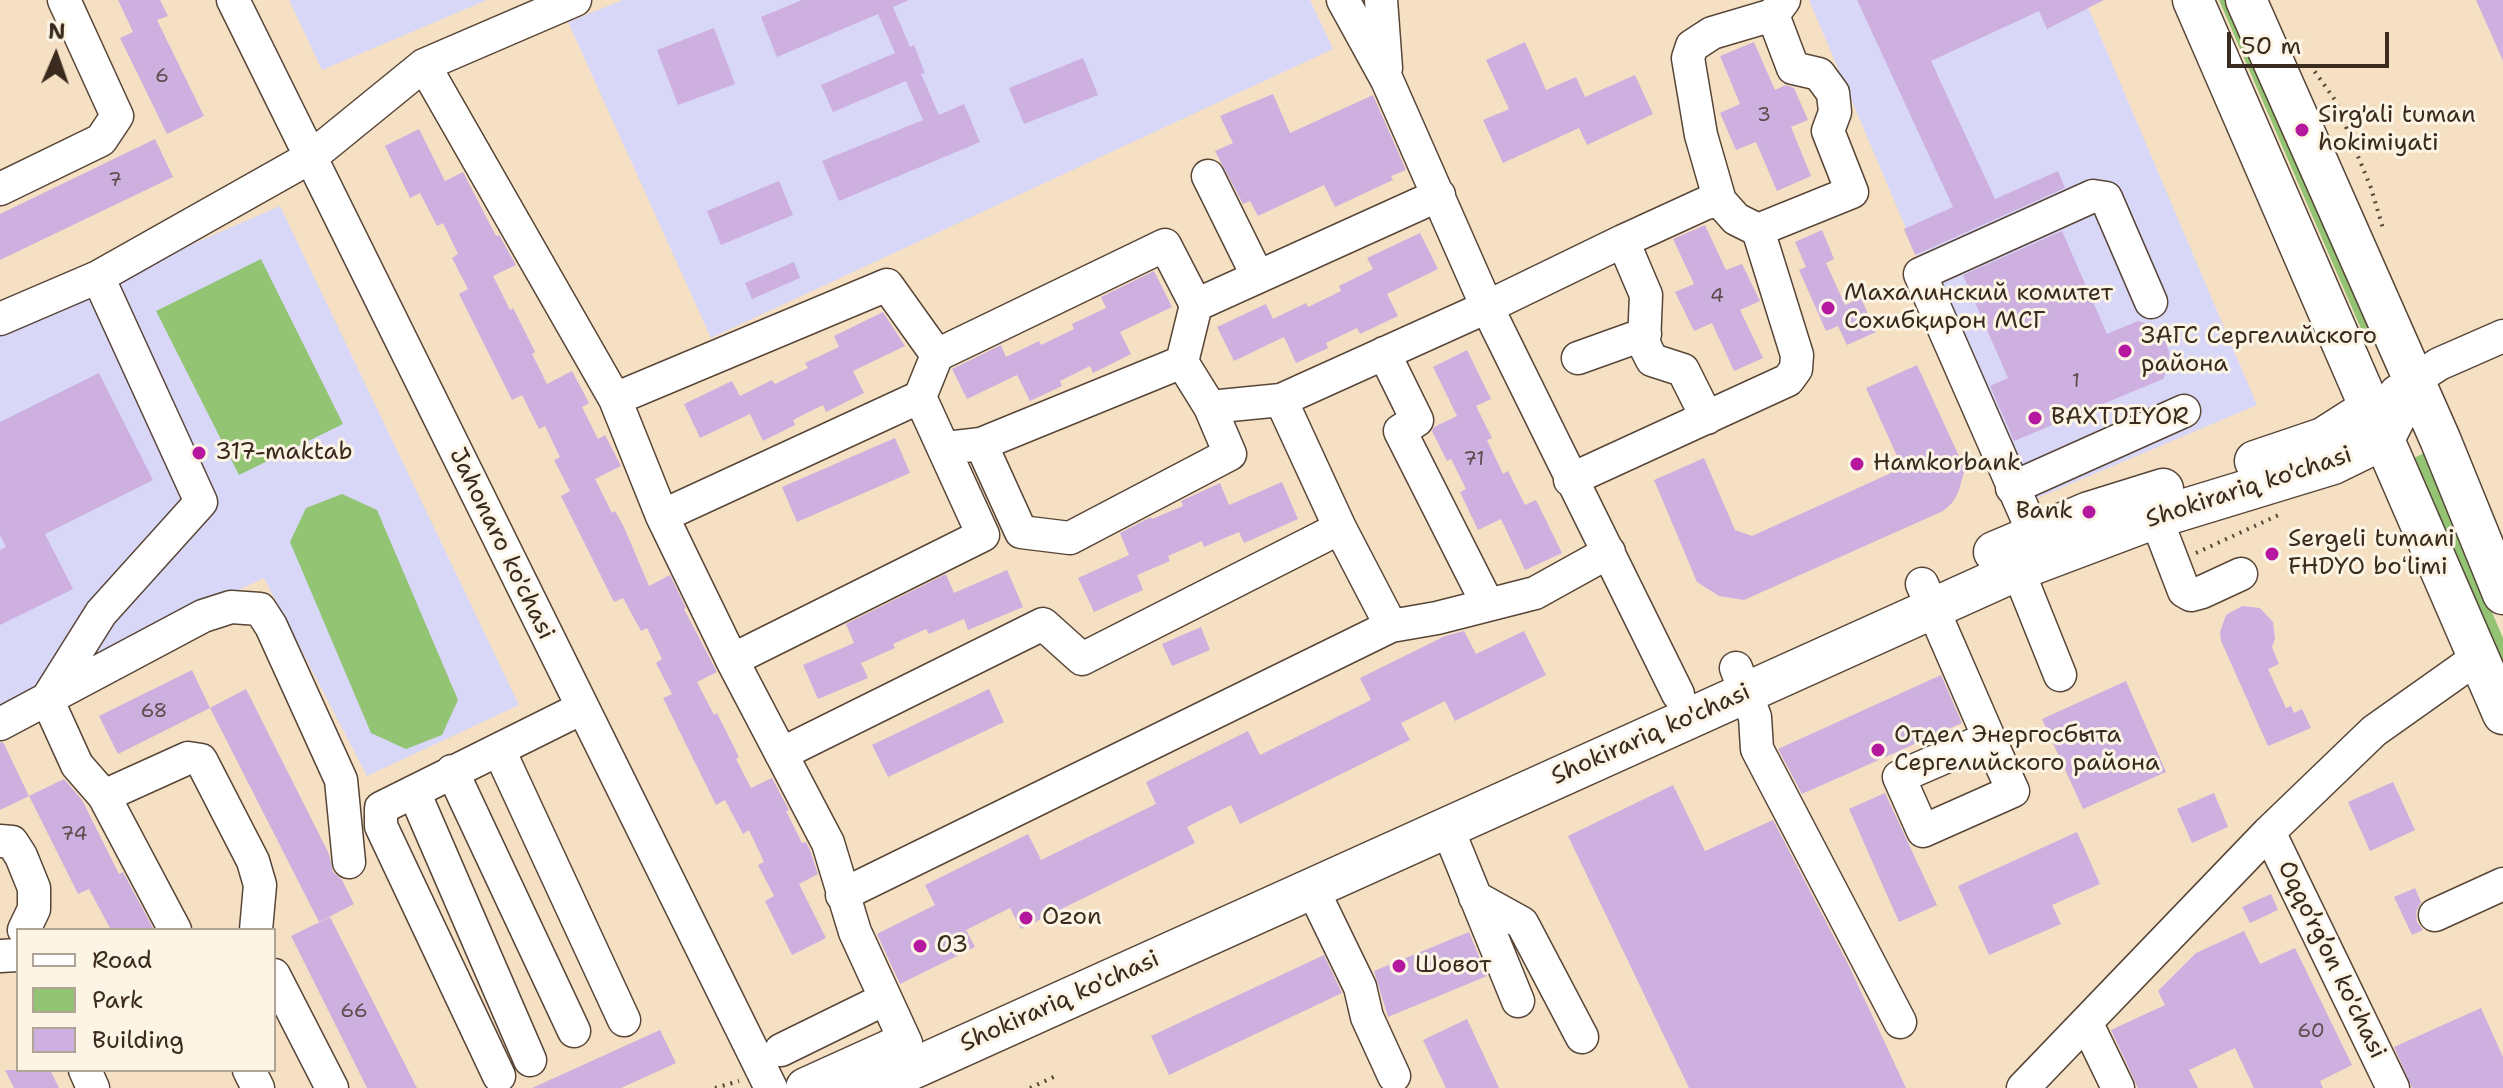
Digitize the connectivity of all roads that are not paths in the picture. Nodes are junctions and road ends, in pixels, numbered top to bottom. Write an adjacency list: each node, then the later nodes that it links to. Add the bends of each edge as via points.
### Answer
1 (64, 0): 13 (street, via 117,116 101,140)
2 (233, 0): 11 (street, Jahonaro ko'chasi)
3 (575, 0): 9 (street)
4 (1343, 0): 10 (street)
5 (1381, 0): 10 (street)
6 (2193, 0): 37 (main road)
7 (2246, 0): 30 (main road)
8 (1779, 8): 15 (street, via 1712,33 1692,46 1688,58 1701,135); 16 (street, via 1793,68 1819,74 1833,93 1835,112 1828,131 1852,192)
9 (424, 65): 11 (street); 32 (street)
10 (1387, 80): 14 (street)
11 (311, 157): 18 (street); 59 (street, Jahonaro ko'chasi)
12 (1208, 176): 19 (street)
13 (0, 189)
14 (1439, 195): 19 (street); 22 (street)
15 (1720, 201): 16 (street, via 1736,219); 17 (street)
16 (1758, 230): 36 (street, via 1797,355 1796,369 1788,380)
17 (1623, 241): 22 (street); 24 (street, via 1646,295)
18 (98, 277): 23 (street); 58 (street, via 201,502 101,613)
19 (1258, 277): 21 (street)
20 (2151, 302): 41 (street, via 2106,198 2093,196 1920,274)
21 (1196, 305): 27 (street, via 1165,245); 29 (street)
22 (1487, 307): 26 (street); 40 (street)
23 (0, 319)
24 (1645, 334): 28 (street); 36 (street, via 1652,360 1683,370)
25 (2503, 336): 30 (street)
26 (1384, 353): 33 (street); 51 (street, via 1417,420 1400,431)
27 (937, 355): 31 (street); 32 (street, via 887,285)
28 (1578, 358)
29 (1182, 362): 34 (street); 38 (street)
30 (2414, 381): 37 (main road, Shokirariq ko'chasi); 46 (main road)
31 (920, 397): 39 (street); 42 (street)
32 (615, 399): 42 (street)
33 (1281, 400): 34 (street); 44 (street)
34 (1210, 407): 38 (street, via 1230,454 1070,538 1021,532)
35 (2184, 411): 41 (street)
36 (1707, 418): 40 (street)
37 (2377, 424): 43 (main road, Shokirariq ko'chasi, via 2333,464); 45 (main road, Shokirariq ko'chasi, via 2089,512); 53 (main road)
38 (981, 444): 39 (street)
39 (946, 448): 54 (street, via 983,535)
40 (1570, 480): 47 (street)
41 (2012, 488): 45 (street)
42 (662, 516): 54 (street)
43 (2156, 518): 45 (main road, Shokirariq ko'chasi); 48 (street, via 2184,591 2191,595)
44 (1340, 528): 52 (street); 64 (street, via 1082,659 1043,624)
45 (2020, 550): 50 (main road, Shokirariq ko'chasi); 55 (street)
46 (2494, 551): 49 (main road)
47 (1609, 552): 51 (street, via 1535,593); 57 (street)
48 (2241, 574)
49 (2503, 594)
50 (1927, 596): 56 (main road, Shokirariq ko'chasi); 62 (street)
51 (1488, 605): 52 (street)
52 (1391, 626): 74 (street)
53 (2477, 658): 60 (main road); 69 (street, via 2374,731)
54 (732, 660): 64 (street)
55 (2060, 675)
56 (1742, 680): 57 (main road, Shokirariq ko'chasi); 68 (main road, Shokirariq ko'chasi); 84 (street, via 1755,717 1757,749)
57 (1678, 694): 88 (main road, Shokirariq ko'chasi)
58 (47, 699): 61 (street); 67 (street, via 77,765); 71 (street, via 203,616 231,607 260,609 341,780)
59 (582, 708): 63 (street); 95 (street, Jahonaro ko'chasi)
60 (2503, 714)
61 (0, 724)
62 (1989, 738)
63 (499, 750): 65 (street); 83 (street)
64 (781, 754): 74 (street, via 828,843)
65 (452, 771): 66 (street); 86 (street)
66 (414, 792): 90 (street); 91 (street, via 381,808 381,826)
67 (104, 796): 78 (street); 79 (street, via 188,758 201,760 253,861 260,885)
68 (1447, 827): 73 (main road, Shokirariq ko'chasi); 75 (street)
69 (2269, 832): 85 (street); 99 (street, Oqqo’rg’on ko'chasi)
70 (0, 841): 77 (street, via 12,842 34,888 34,909)
71 (349, 862)
72 (2503, 884): 76 (street)
73 (1312, 888): 92 (street, via 1360,987 1367,1017); 96 (main road, Shokirariq ko'chasi)
74 (842, 895): 81 (street)
75 (1475, 897): 82 (street); 87 (street, via 1522,923)
76 (2435, 915)
77 (24, 928)
78 (174, 928)
79 (256, 928)
80 (276, 979): 94 (street)
81 (885, 999): 88 (street); 89 (street)
82 (1518, 1001)
83 (624, 1020)
84 (1900, 1022)
85 (2087, 1024): 97 (street); 98 (street)
86 (574, 1031)
87 (1582, 1037)
88 (906, 1043): 93 (main road, Shokirariq ko'chasi)
89 (781, 1050)
90 (530, 1060)
91 (499, 1076)
92 (1394, 1076)
93 (821, 1085)
94 (332, 1088)
95 (771, 1088)
96 (870, 1088)
97 (2023, 1088)
98 (2118, 1088)
99 (2393, 1088)

